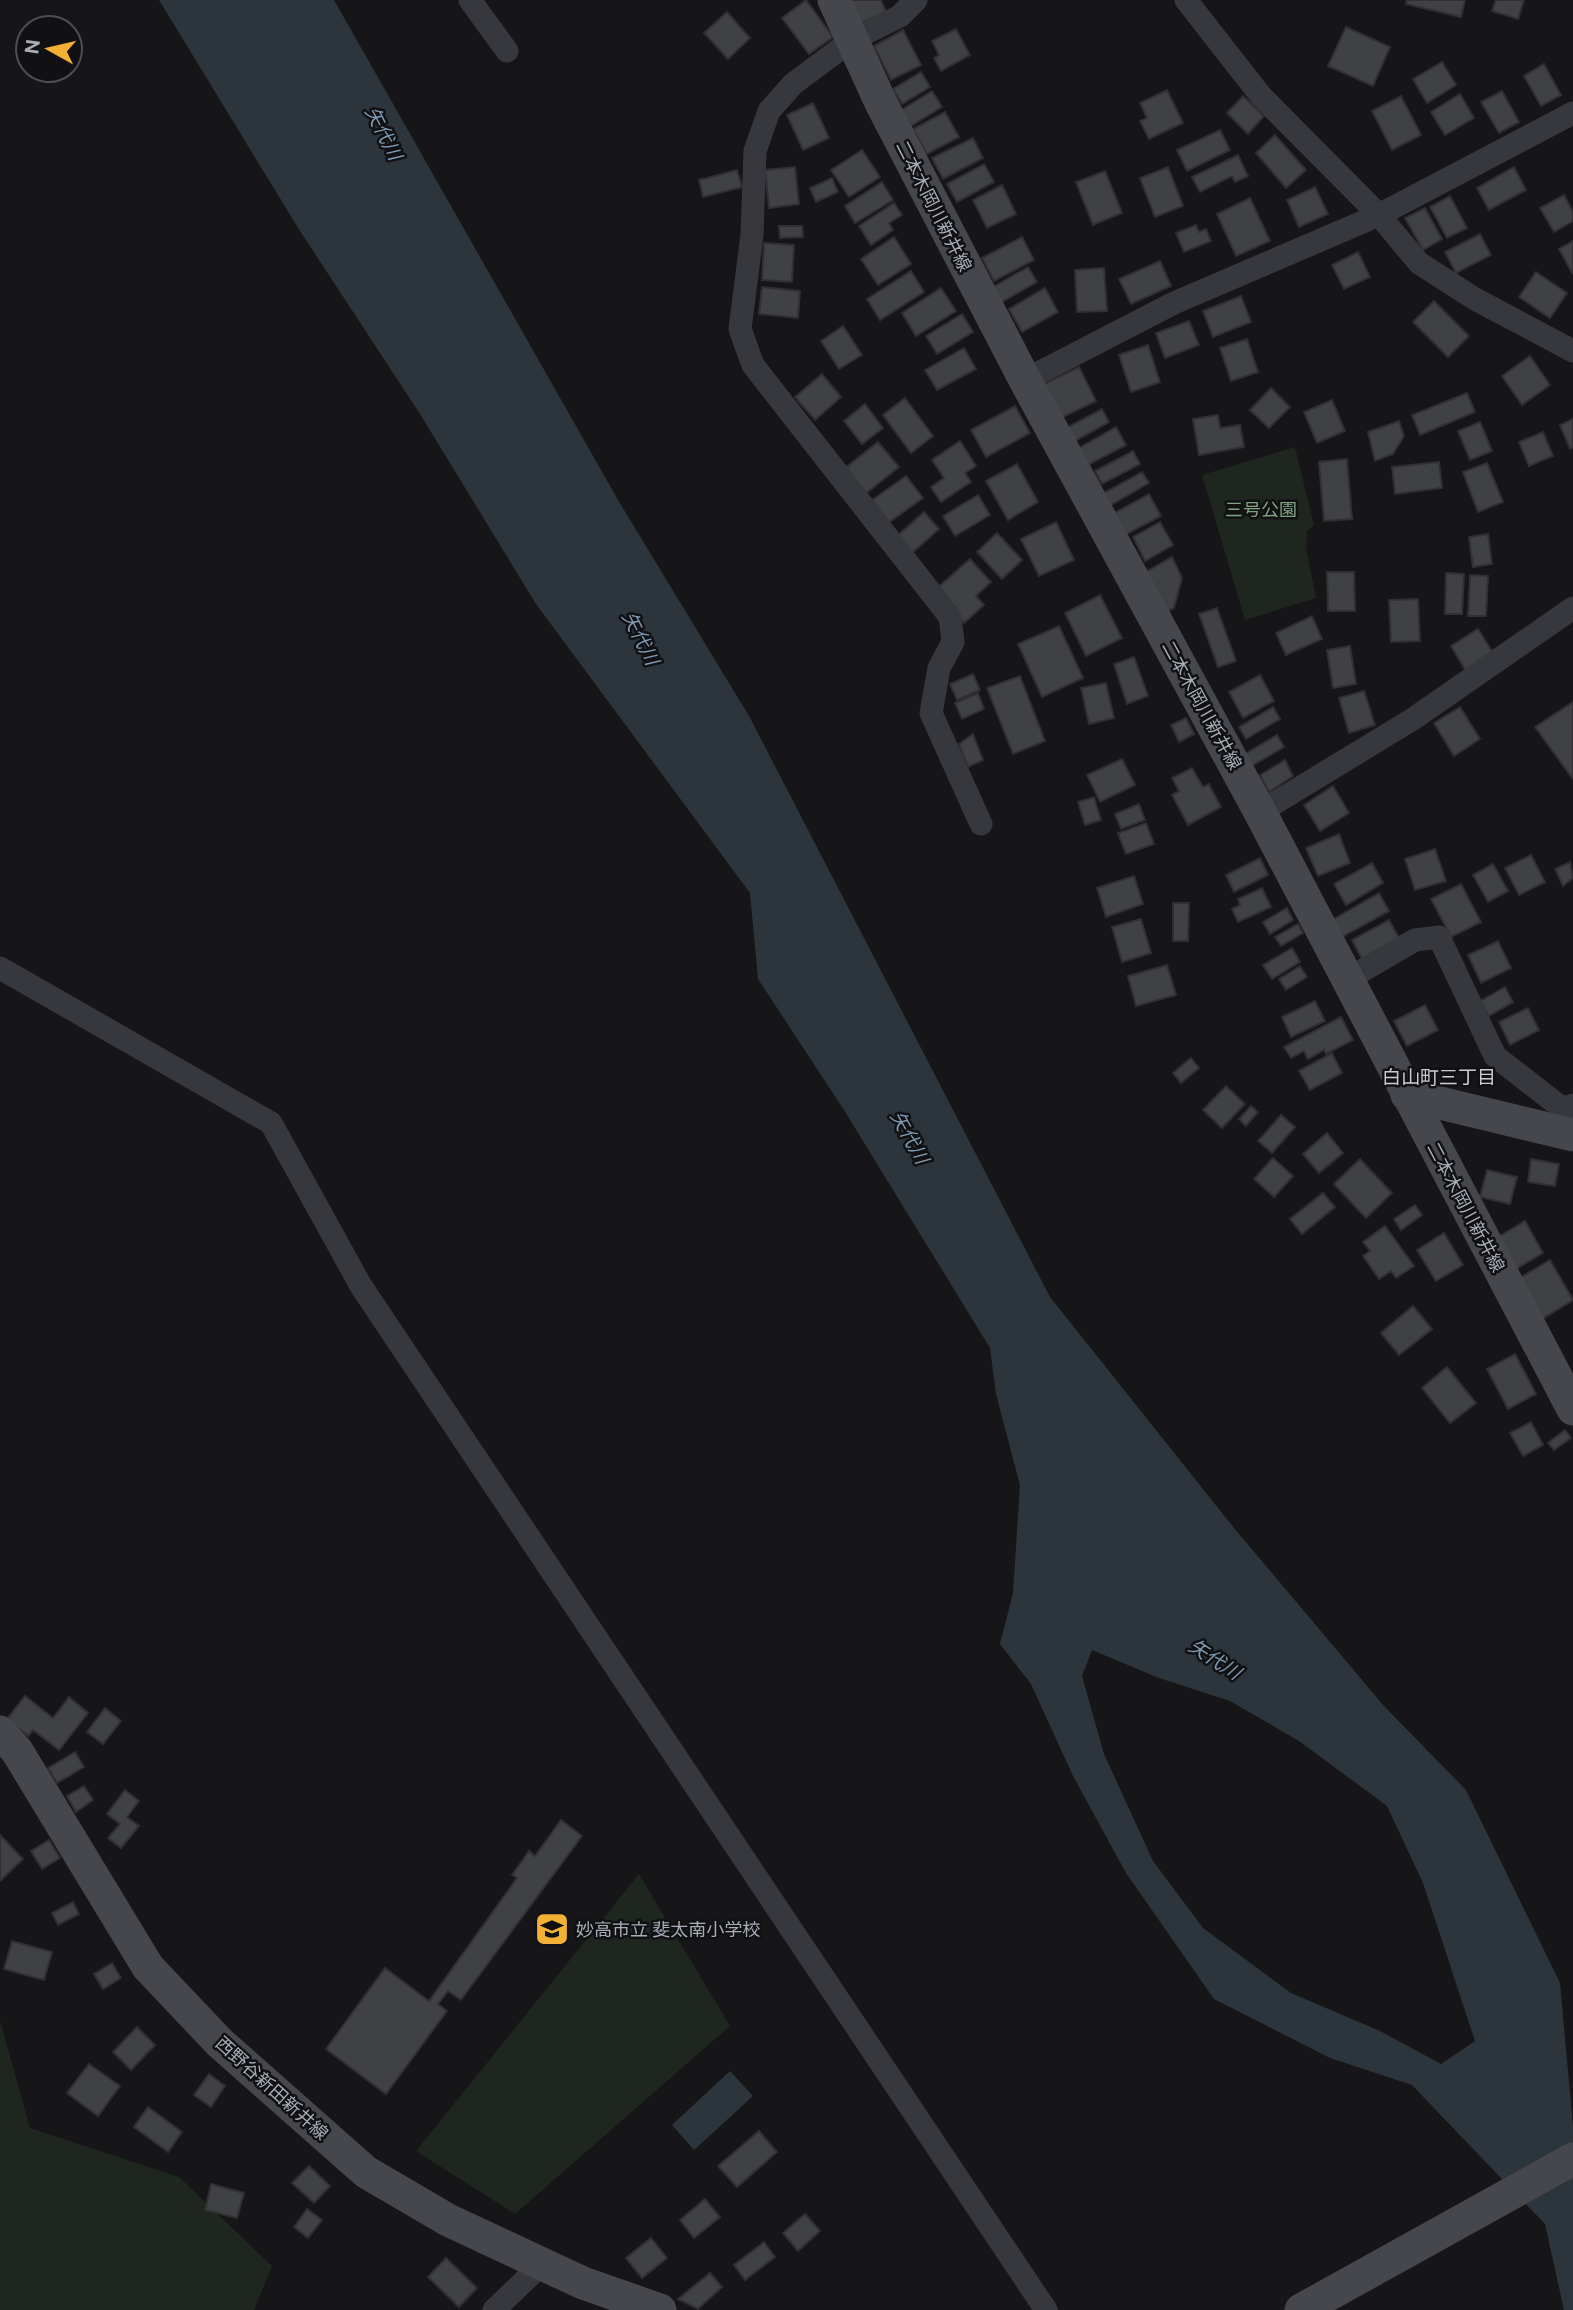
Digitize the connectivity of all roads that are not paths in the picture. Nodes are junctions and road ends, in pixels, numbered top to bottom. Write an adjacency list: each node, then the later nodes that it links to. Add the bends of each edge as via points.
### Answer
1 (470, 0): 6 (street)
2 (834, 0): 5 (main road, 二本木岡川新井線)
3 (916, 0): 5 (street, via 900,16)
4 (1186, 0): 8 (street, via 1261,96)
5 (852, 40): 10 (main road, 二本木岡川新井線); 13 (street, via 793,84 769,111 755,151 752,235 740,329 753,365 950,617 953,642 939,668 931,713)
6 (507, 51)
7 (1573, 113): 8 (street)
8 (1379, 215): 9 (street, via 1419,263); 10 (street, via 1174,303)
9 (1573, 351)
10 (1025, 380): 12 (main road, 二本木岡川新井線)
11 (1573, 608): 12 (street, via 1413,719)
12 (1260, 812): 15 (main road, 二本木岡川新井線)
13 (981, 824)
14 (0, 968): 24 (street, via 271,1123 361,1286)
15 (1348, 979): 16 (main road, 二本木岡川新井線); 17 (street, via 1415,940 1439,937 1495,1056 1558,1105)
16 (1407, 1096): 17 (main road); 18 (main road, 二本木岡川新井線)
17 (1570, 1120)
18 (1573, 1409)
19 (0, 1732): 21 (main road, 西野谷新田新井線, via 17,1751 148,1967 220,2043 366,2172 448,2220)
20 (1573, 2159): 25 (main road)
21 (542, 2264): 22 (street); 23 (main road, 西野谷新田新井線)
22 (494, 2310)
23 (660, 2310)
24 (1046, 2310)
25 (1301, 2310)

